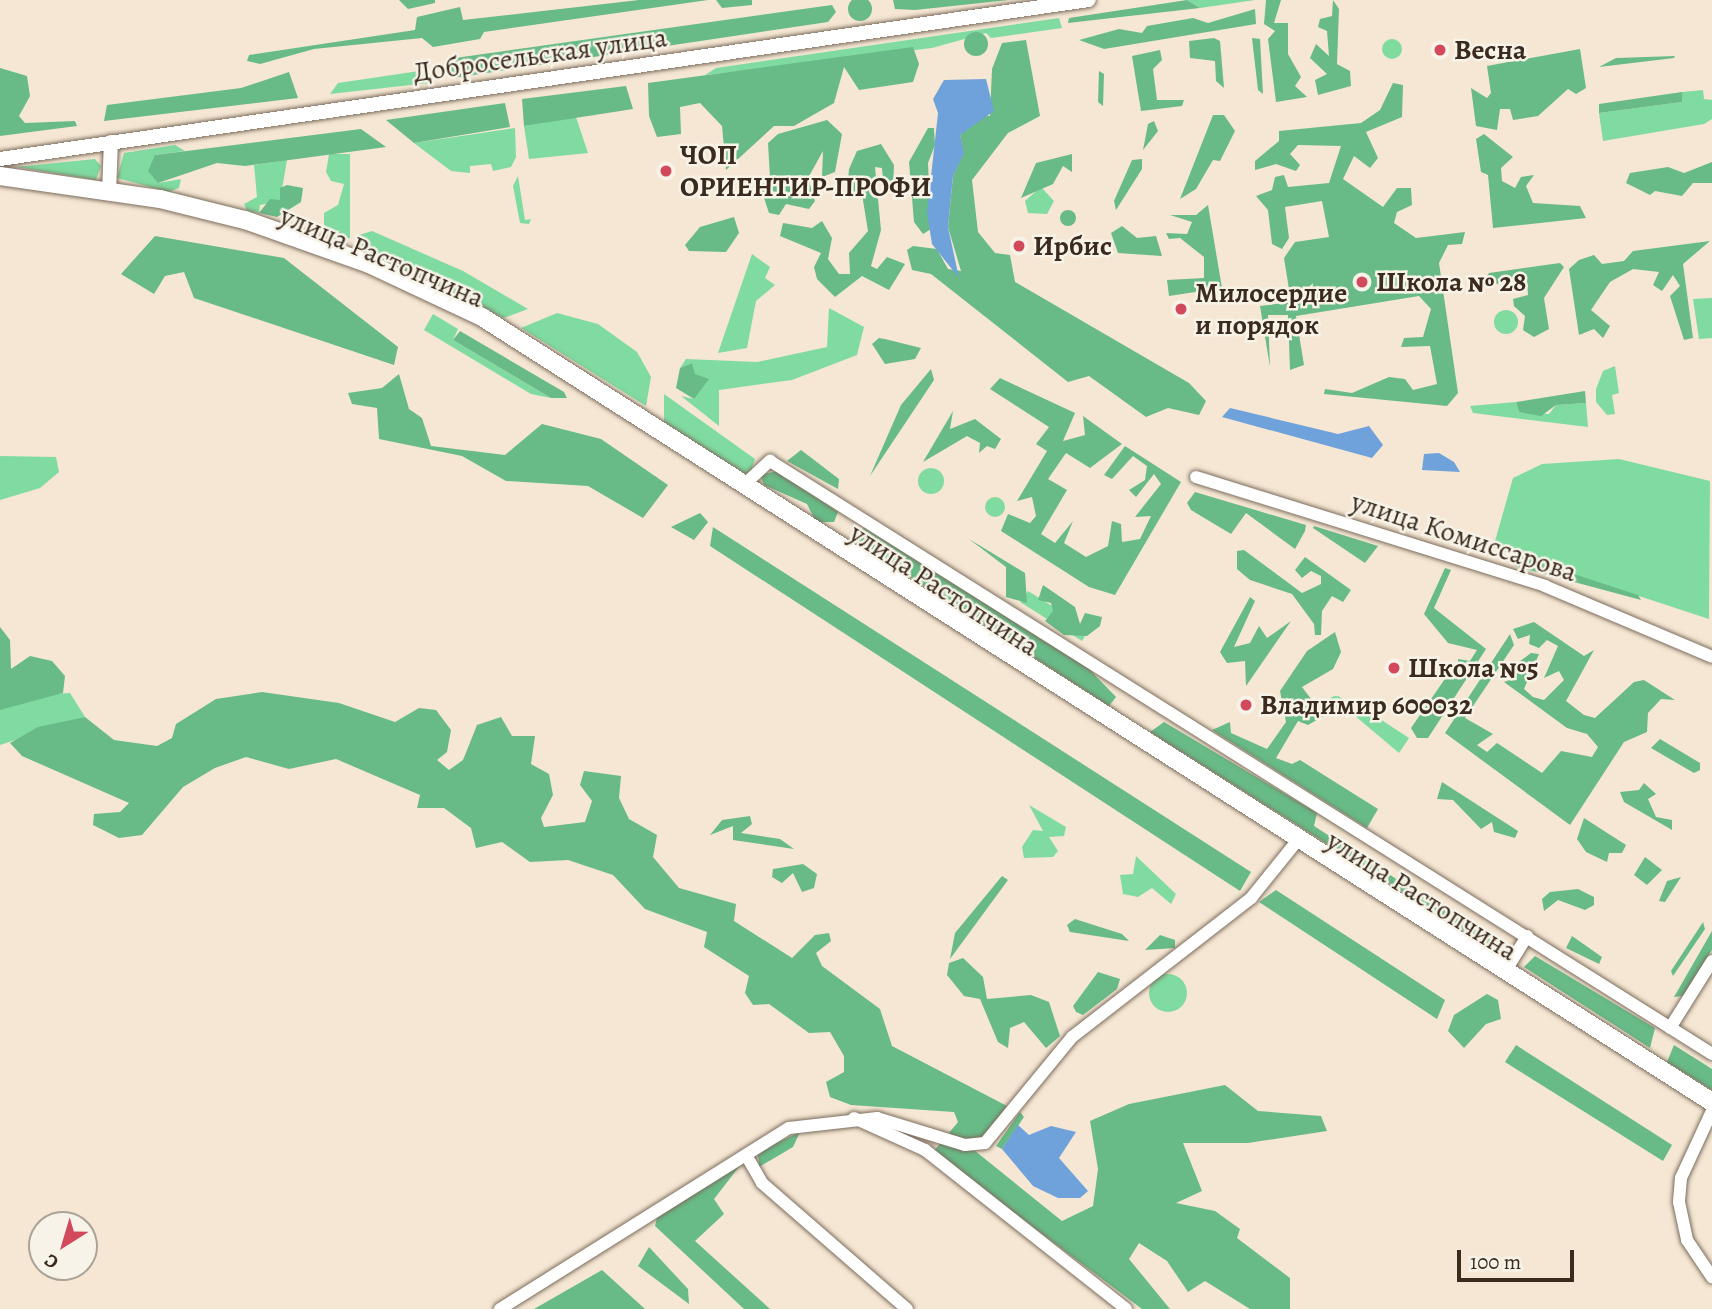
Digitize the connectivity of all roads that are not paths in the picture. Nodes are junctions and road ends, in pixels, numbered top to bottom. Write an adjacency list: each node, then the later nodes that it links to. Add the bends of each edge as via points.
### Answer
1 (1088, 0): 2 (main road, Добросельская улица)
2 (111, 142): 3 (main road, Добросельская улица); 7 (main road)
3 (22, 155): 4 (main road, Добросельская улица); 6 (main road, via 14,165)
4 (0, 159)
5 (0, 178): 6 (highway, улица Растопчина)
6 (22, 179): 7 (highway, улица Растопчина)
7 (109, 193): 9 (highway, улица Растопчина, via 255,223 409,281 532,346); 11 (highway, улица Растопчина, via 283,240 477,325)
8 (1196, 477): 10 (street, улица Комиссарова, via 1545,586)
9 (746, 483): 12 (street, улица Растопчина, via 770,461); 14 (highway, улица Растопчина)
10 (1712, 657)
11 (1293, 846): 18 (highway, улица Растопчина); 19 (street, via 1251,898 1072,1037 985,1143 965,1145 898,1123)
12 (1527, 936): 14 (street); 15 (street, улица Растопчина)
13 (1712, 961): 15 (street)
14 (1506, 970): 17 (highway, улица Растопчина)
15 (1670, 1028): 16 (street, улица Растопчина)
16 (1712, 1054)
17 (1712, 1102)
18 (1712, 1113): 21 (street, via 1682,1178 1679,1202 1686,1240)
19 (854, 1118): 20 (street, via 789,1128); 24 (street, via 925,1150)
20 (746, 1155): 22 (street); 23 (street, via 762,1183)
21 (1712, 1277)
22 (500, 1309)
23 (907, 1309)
24 (1126, 1309)

